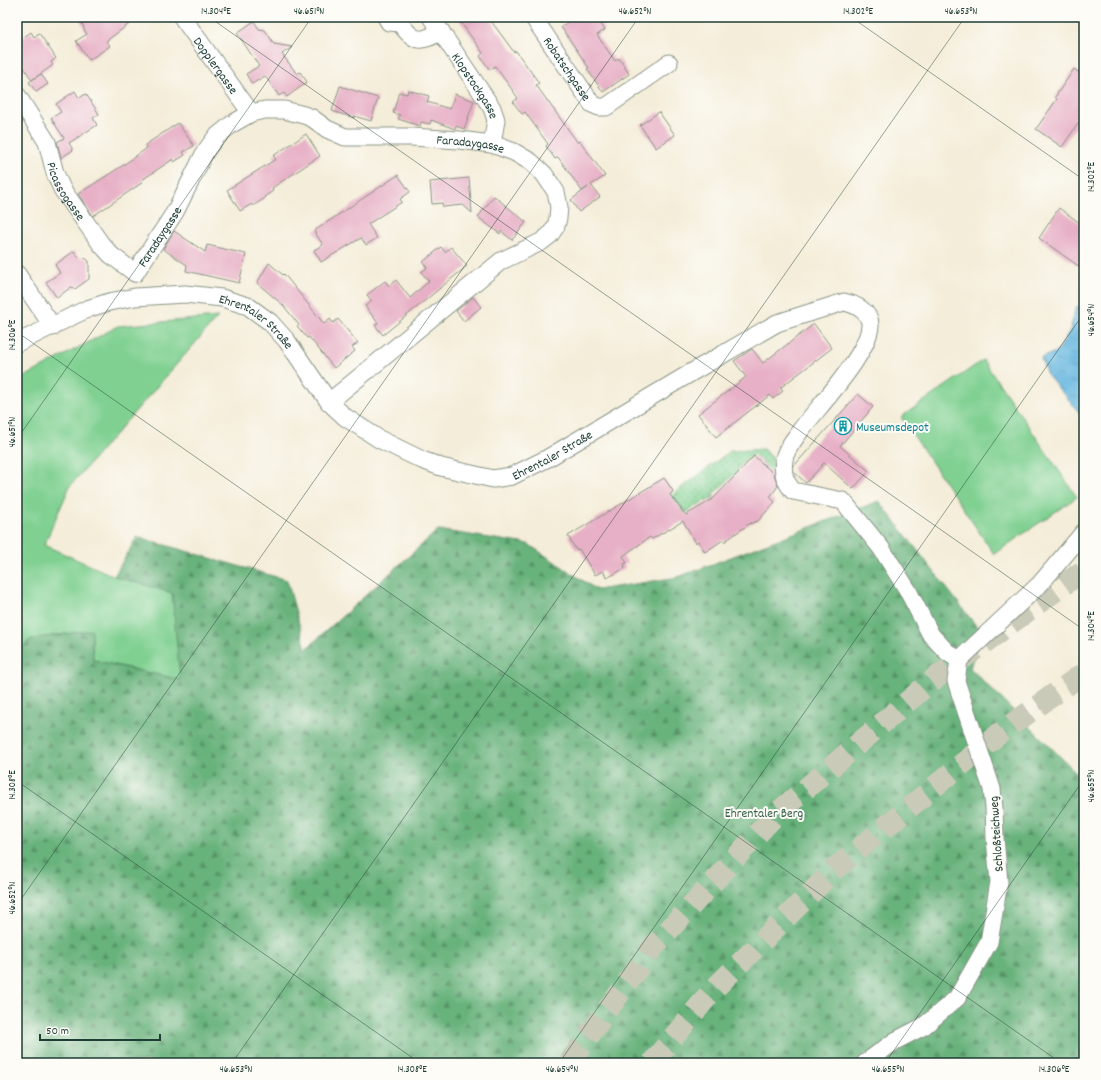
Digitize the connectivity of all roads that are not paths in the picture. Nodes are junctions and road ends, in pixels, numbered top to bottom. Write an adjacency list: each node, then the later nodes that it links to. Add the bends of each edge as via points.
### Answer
1 (182, 17): 8 (street, Dopplergasse)
2 (431, 17): 5 (street, Klopstockgasse)
3 (533, 17): 6 (street, Robatschgasse, via 592,104 599,107 606,107)
4 (397, 19): 5 (street, via 408,34 420,40 428,39)
5 (441, 31): 9 (street, Klopstockgasse, via 492,108 496,120)
6 (669, 62)
7 (17, 95): 10 (street, Picassogasse, via 48,142 62,189 101,244 111,255)
8 (251, 113): 9 (street, Faradaygasse, via 284,110 304,115 344,137 459,140); 10 (street, Faradaygasse, via 216,137 205,152 175,212)
9 (492, 144): 15 (street, Faradaygasse, via 514,152 544,174 556,192 559,207 556,226 541,242 501,261)
10 (135, 272): 12 (street)
11 (17, 274): 13 (street)
12 (135, 297): 13 (street, Ehrentaler Straße, via 87,309); 15 (street, Ehrentaler Straße, via 185,294 222,298 248,306 270,322 287,341)
13 (53, 327): 14 (street, Ehrentaler Straße)
14 (17, 343)
15 (329, 402): 17 (street, Ehrentaler Straße, via 345,417 379,439 422,460 494,479 512,476 548,458 777,323 844,302 853,304 861,308 871,324 868,338 845,374 791,444 784,460 785,480 793,491 843,502 881,548 907,589 931,635 947,652)
16 (1084, 532): 17 (street, via 1040,584)
17 (959, 660): 18 (street, Schloßteichweg, via 956,681 992,789 999,882 990,942 957,998 924,1026 896,1041)
18 (865, 1063)

